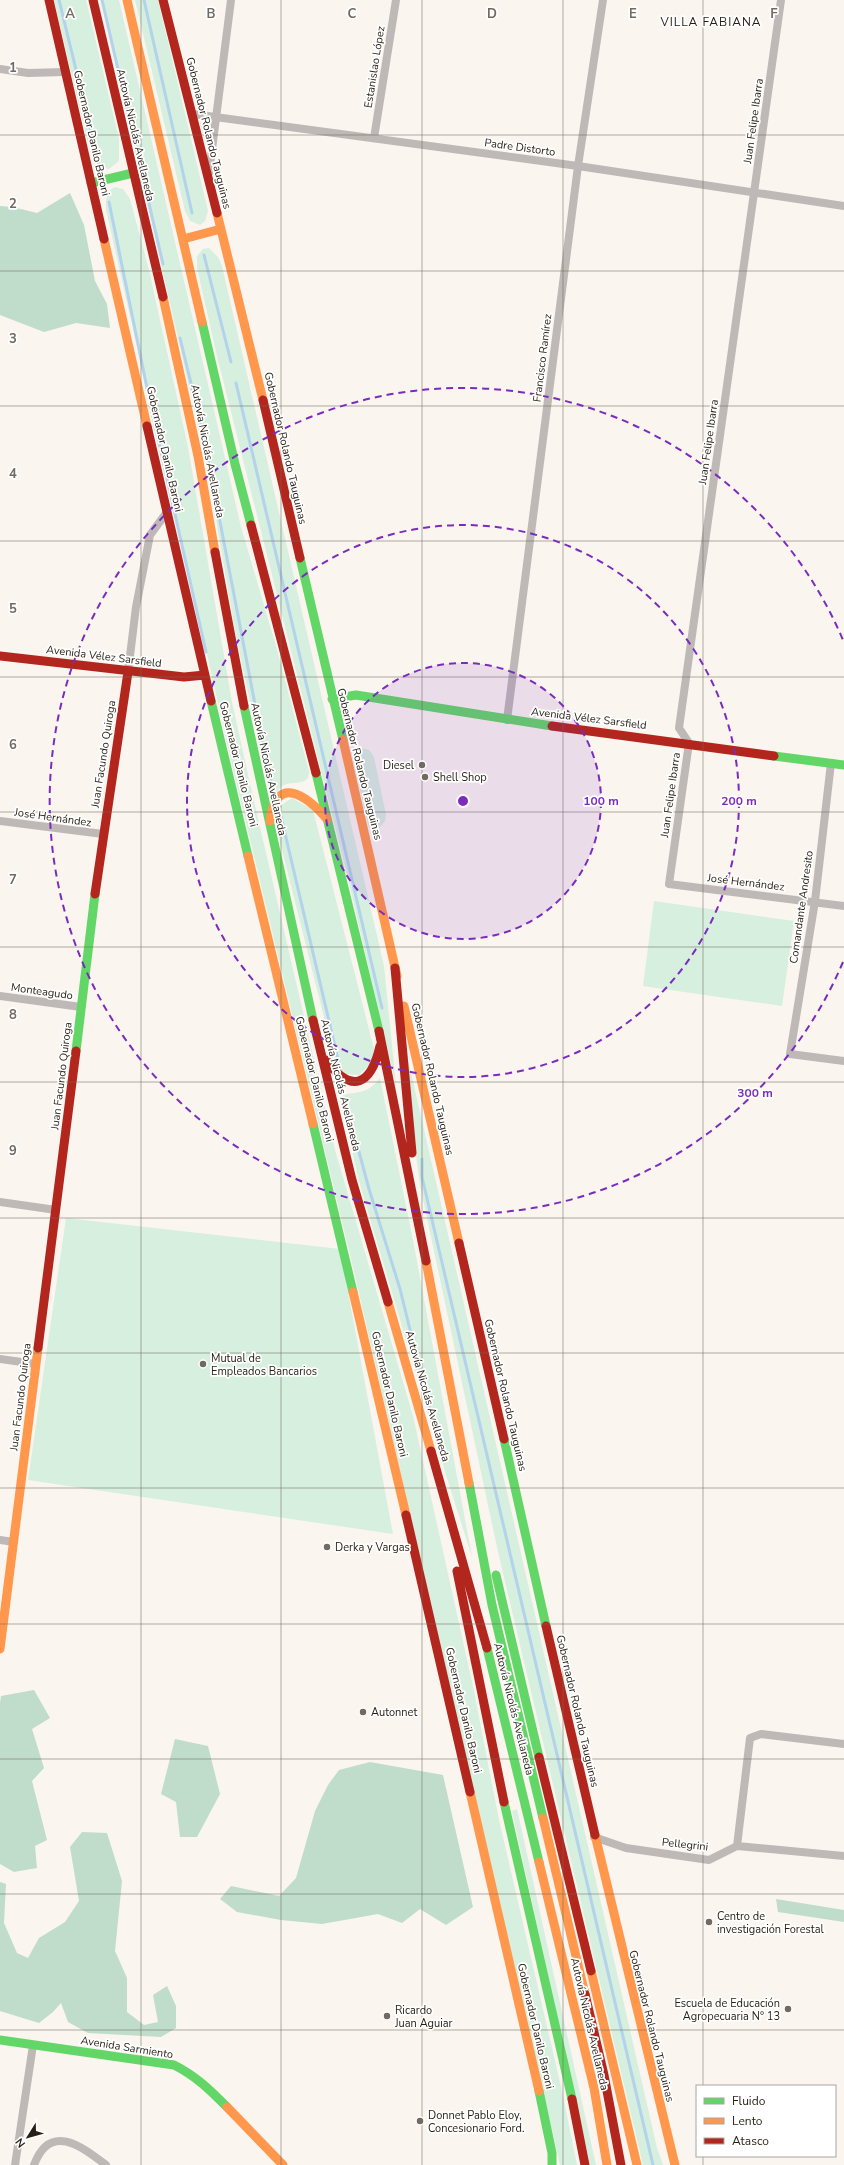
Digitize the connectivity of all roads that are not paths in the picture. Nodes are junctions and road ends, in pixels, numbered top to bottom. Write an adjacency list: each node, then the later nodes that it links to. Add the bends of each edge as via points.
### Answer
1 (48, 0): 10 (main road, Gobernador Danilo Baroni)
2 (93, 0): 15 (main road, Autovía Nicolás Avellaneda)
3 (127, 0): 21 (main road, Autovía Nicolás Avellaneda)
4 (163, 0): 11 (main road, Gobernador Rolando Tauguinas, via 184,88)
5 (231, 0): 12 (street)
6 (396, 0): 13 (street, Estanislao López)
7 (603, 0): 14 (street, Francisco Ramírez)
8 (781, 0): 18 (street, Juan Felipe Ibarra)
9 (0, 70): 10 (street, via 28,73)
10 (65, 72): 17 (main road, Gobernador Danilo Baroni)
11 (193, 114): 12 (street, Padre Distorto); 16 (main road, Gobernador Rolando Tauguinas)
12 (216, 117): 13 (street, Padre Distorto); 16 (street)
13 (374, 138): 14 (street, Padre Distorto)
14 (578, 166): 18 (street, Padre Distorto); 27 (street, Francisco Ramírez)
15 (133, 173): 17 (main road); 33 (main road, Autovía Nicolás Avellaneda, via 169,320 198,456 238,679)
16 (208, 176): 20 (main road, Gobernador Rolando Tauguinas)
17 (91, 183): 22 (main road, Gobernador Danilo Baroni)
18 (754, 192): 19 (street, Padre Distorto); 28 (street, Juan Felipe Ibarra, via 679,728)
19 (844, 206)
20 (221, 229): 21 (main road); 26 (main road, Gobernador Rolando Tauguinas)
21 (183, 239): 32 (main road, Autovía Nicolás Avellaneda, via 235,464)
22 (167, 512): 24 (street, Juan Facundo Quiroga, via 150,535 136,607); 25 (main road, Gobernador Danilo Baroni)
23 (0, 656): 24 (main road, Avenida Vélez Sarsfield)
24 (128, 672): 25 (main road, Avenida Vélez Sarsfield, via 184,677); 34 (main road, Juan Facundo Quiroga)
25 (205, 675): 64 (main road, Gobernador Danilo Baroni, via 378,1396 542,2105)
26 (332, 699): 27 (main road, Avenida Vélez Sarsfield, via 356,695); 38 (main road, Gobernador Rolando Tauguinas)
27 (507, 720): 28 (main road, Avenida Vélez Sarsfield)
28 (689, 743): 29 (main road, Avenida Vélez Sarsfield); 35 (street, Juan Felipe Ibarra)
29 (831, 763): 30 (main road, Avenida Vélez Sarsfield); 36 (street, Comandante Andresito)
30 (844, 765)
31 (0, 821): 34 (street, José Hernández)
32 (329, 821): 33 (main road, via 303,796 285,794 277,798 270,808); 41 (main road, Autovía Nicolás Avellaneda)
33 (270, 831): 42 (main road, Autovía Nicolás Avellaneda)
34 (103, 834): 40 (main road, Juan Facundo Quiroga)
35 (669, 884): 36 (street, José Hernández)
36 (815, 901): 37 (street, José Hernández); 43 (street, Comandante Andresito, via 790,1054)
37 (844, 906)
38 (395, 968): 46 (main road); 55 (main road, Gobernador Rolando Tauguinas)
39 (0, 996): 40 (street, Monteagudo)
40 (81, 1007): 45 (main road, Juan Facundo Quiroga)
41 (381, 1039): 42 (main road, via 374,1068 364,1078 356,1081 345,1081 337,1076); 46 (main road, Autovía Nicolás Avellaneda)
42 (320, 1049): 50 (main road, Autovía Nicolás Avellaneda, via 352,1180)
43 (844, 1061)
44 (0, 1202): 45 (street)
45 (56, 1210): 48 (main road, Juan Facundo Quiroga)
46 (420, 1230): 49 (main road, Autovía Nicolás Avellaneda)
47 (0, 1359): 48 (street)
48 (36, 1364): 52 (main road, Juan Facundo Quiroga)
49 (459, 1433): 67 (main road, Autovía Nicolás Avellaneda, via 492,1605 604,2075); 68 (main road, via 493,1560)
50 (438, 1478): 65 (main road, via 504,1804); 66 (main road, Autovía Nicolás Avellaneda, via 480,1617 594,2088)
51 (0, 1540): 52 (street)
52 (14, 1542): 53 (main road, Juan Facundo Quiroga)
53 (0, 1649)
54 (844, 1744): 56 (street, via 761,1734 750,1738)
55 (594, 1837): 56 (street, Pellegrini, via 626,1848 709,1860); 69 (main road, Gobernador Rolando Tauguinas, via 667,2139)
56 (737, 1846): 57 (street)
57 (844, 1856)
58 (0, 2040): 59 (main road, Avenida Sarmiento)
59 (33, 2045): 60 (street); 63 (main road, Avenida Sarmiento, via 174,2065 192,2074 215,2093)
60 (15, 2165)
61 (34, 2165): 62 (street, via 42,2150 50,2143 61,2140 74,2143)
62 (106, 2165)
63 (283, 2165)
64 (552, 2165)
65 (585, 2165)
66 (607, 2165)
67 (621, 2165)
68 (637, 2165)
69 (676, 2165)

